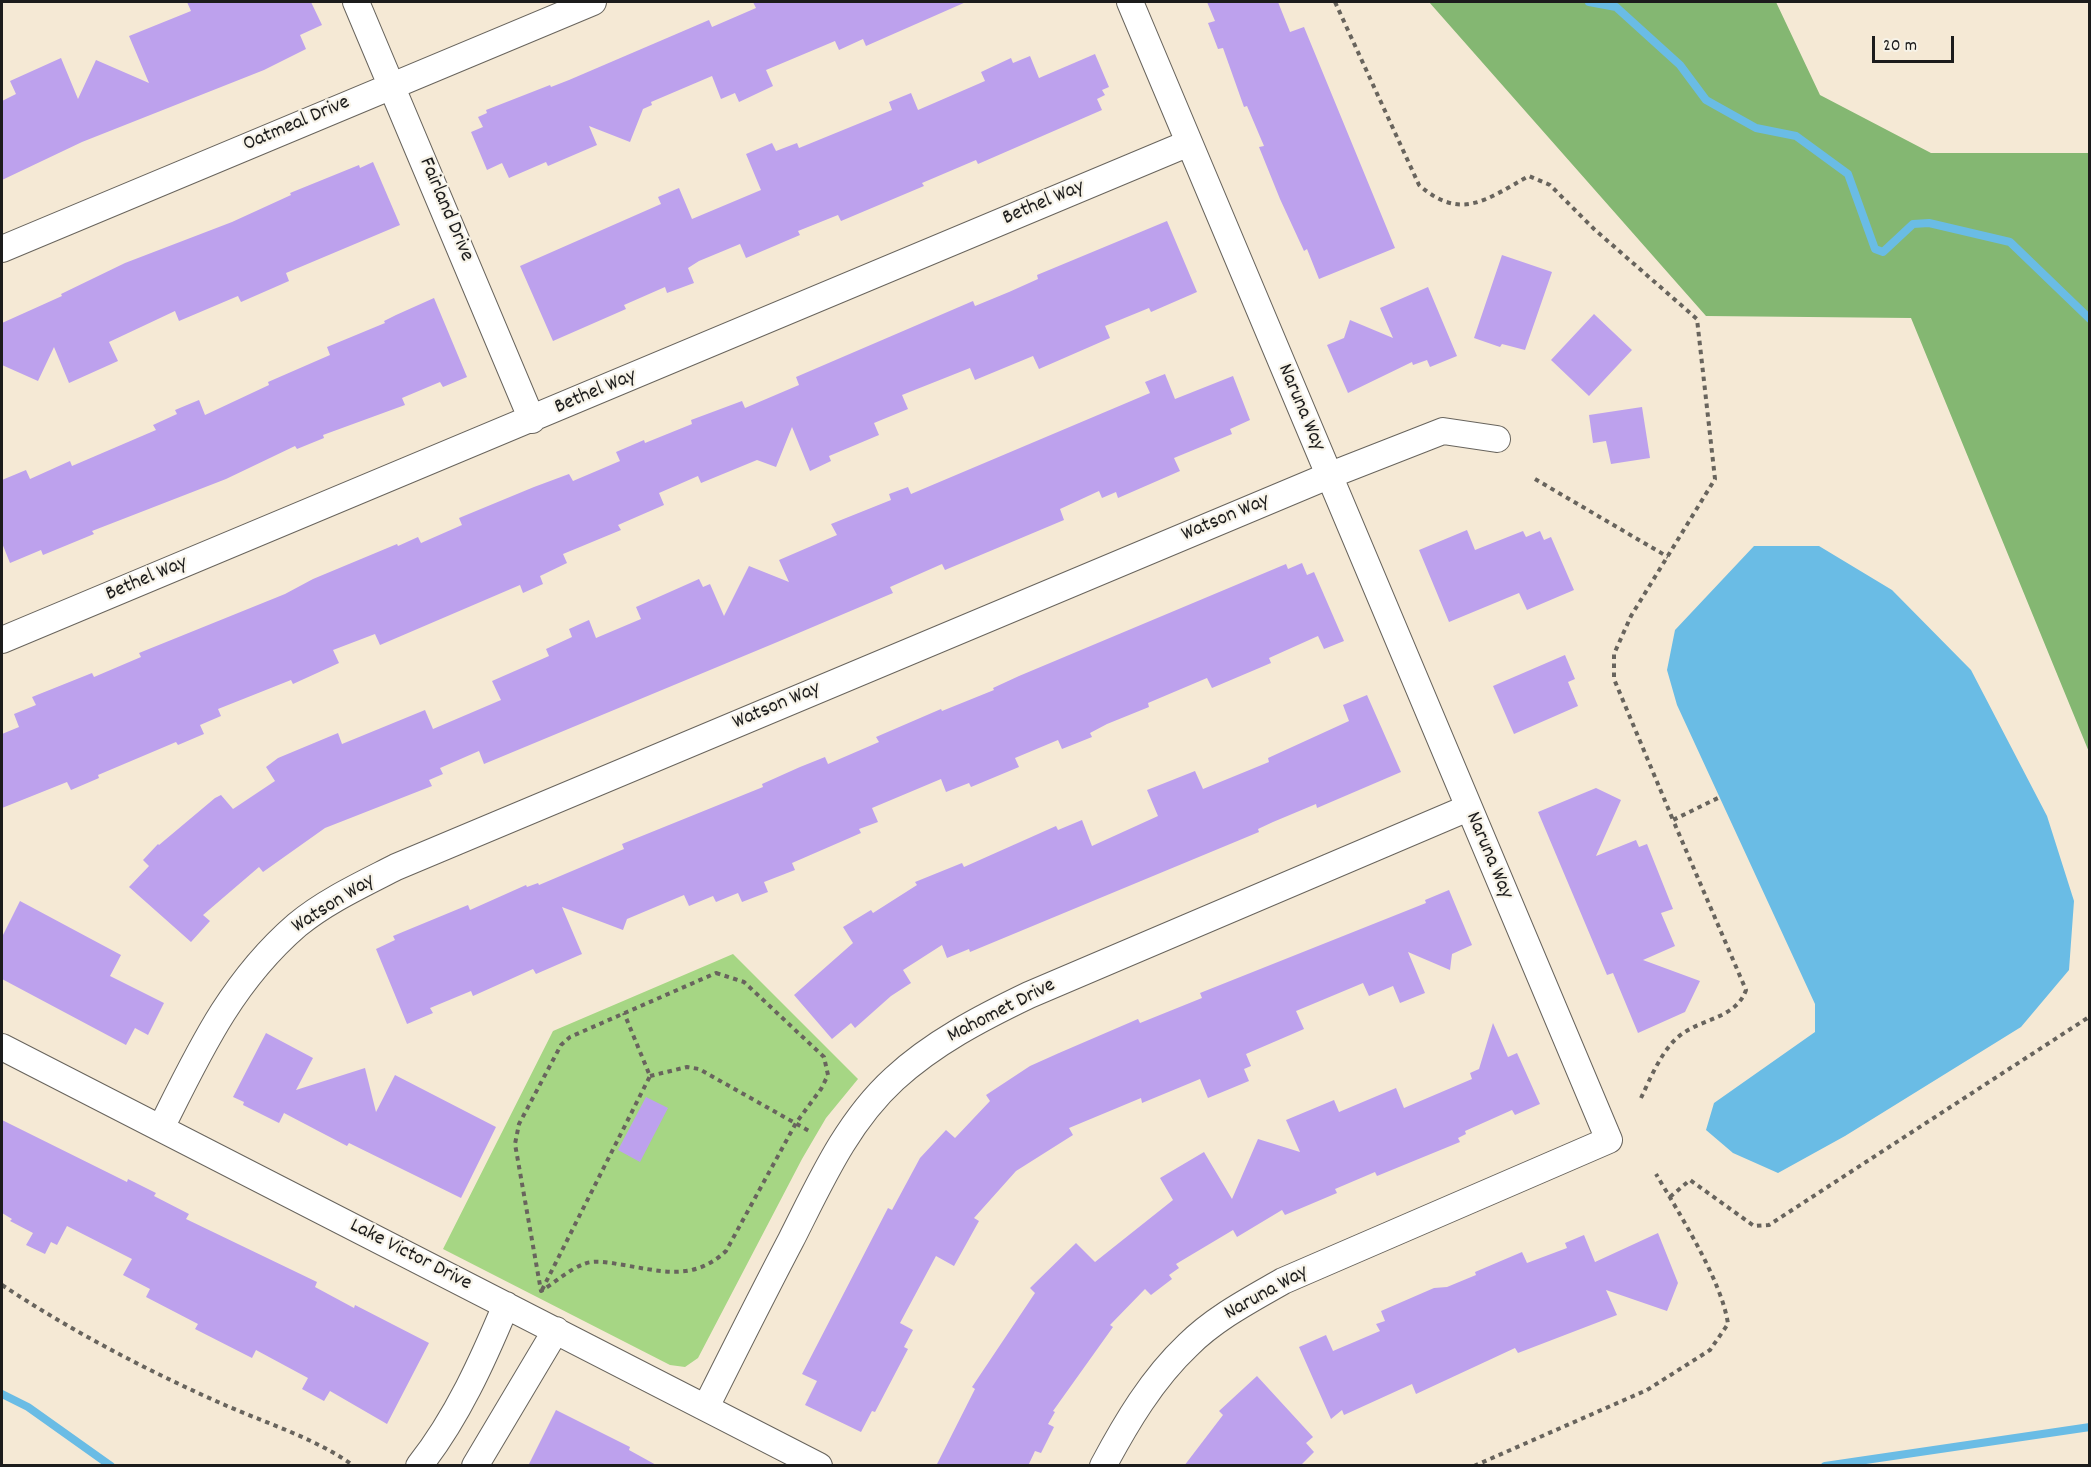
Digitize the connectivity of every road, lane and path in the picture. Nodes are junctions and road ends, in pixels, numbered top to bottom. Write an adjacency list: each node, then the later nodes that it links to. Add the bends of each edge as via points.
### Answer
1 (356, 2): 5 (street, Fairland Drive)
2 (593, 2): 5 (street, Oatmeal Drive)
3 (1130, 2): 6 (street, Naruna Way)
4 (1335, 2): 12 (path, via 1419,185 1434,199 1452,206 1487,200 1528,176 1550,185 1697,319 1715,479)
5 (393, 85): 7 (street, Oatmeal Drive); 8 (street, Fairland Drive)
6 (1189, 143): 8 (street, Bethel Way); 10 (street, Naruna Way)
7 (2, 249)
8 (532, 420): 13 (street, Bethel Way)
9 (1497, 440): 10 (street, Watson Way, via 1443,431)
10 (1328, 476): 15 (street, Naruna Way); 23 (street, Watson Way, via 396,867 346,893 299,923 261,958 229,999 205,1039)
11 (1535, 479): 12 (path)
12 (1668, 556): 16 (path, via 1631,616 1614,654 1614,679)
13 (2, 640)
14 (1718, 798): 16 (path)
15 (1468, 808): 31 (street, Mahomet Drive, via 1029,995 979,1019 932,1049 894,1080 858,1119 830,1162); 36 (street, Naruna Way, via 1609,1140 1283,1281 1234,1309 1188,1345 1155,1382 1122,1430)
16 (1673, 820): 21 (path, via 1746,990 1733,1009 1681,1034)
17 (624, 1013): 20 (path); 22 (path, via 716,973 744,982 827,1064 828,1075 821,1089); 28 (path, via 570,1037 561,1045 519,1124 515,1144)
18 (2089, 1017): 26 (path, via 1769,1225 1754,1226 1690,1180)
19 (2, 1047): 23 (street, Lake Victor Drive)
20 (650, 1076): 22 (path, via 687,1067 699,1069); 28 (path)
21 (1641, 1098)
22 (796, 1123): 24 (path); 28 (path, via 726,1251 714,1262 695,1271 677,1273 607,1262 585,1263)
23 (161, 1128): 29 (street, Lake Victor Drive)
24 (811, 1132)
25 (1656, 1174): 26 (path)
26 (1670, 1197): 37 (path, via 1726,1305 1728,1324 1710,1350 1647,1389)
27 (2, 1285): 32 (path, via 130,1361)
28 (541, 1291)
29 (506, 1305): 30 (street, Lake Victor Drive); 33 (street, via 461,1401)
30 (556, 1330): 31 (street, Lake Victor Drive); 34 (street)
31 (706, 1407): 35 (street, Lake Victor Drive)
32 (354, 1466)
33 (419, 1466)
34 (475, 1466)
35 (819, 1466)
36 (1104, 1466)
37 (1474, 1466)

